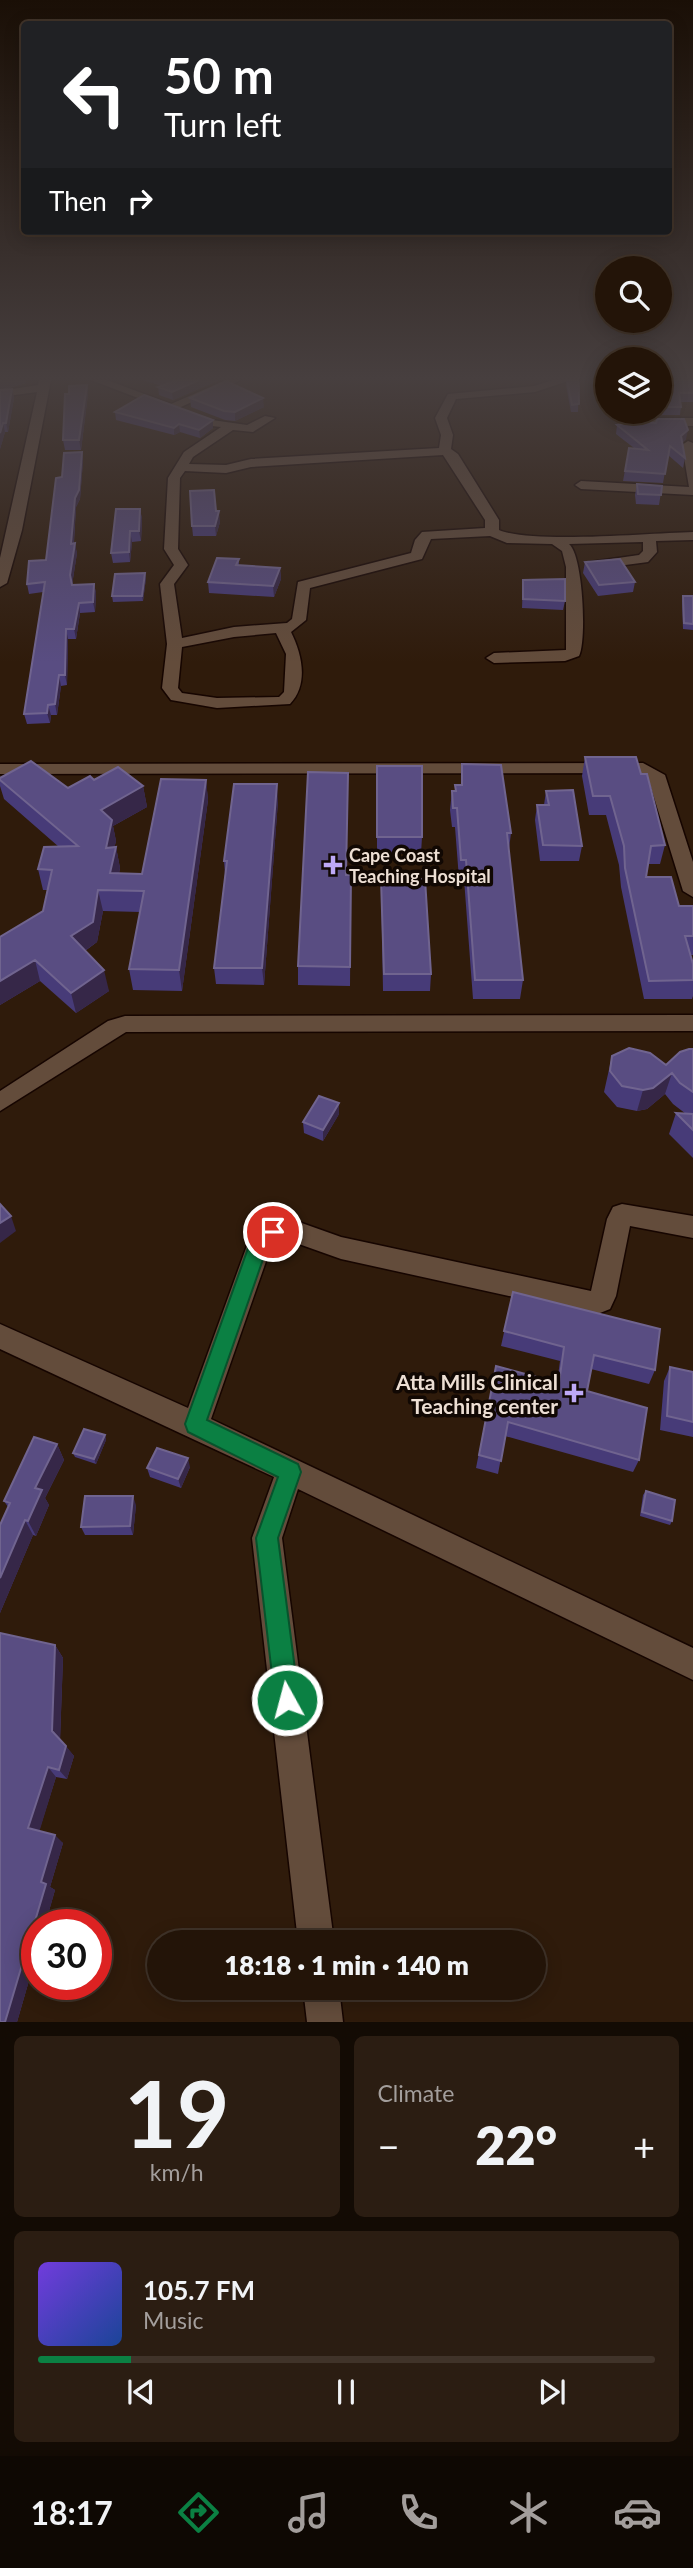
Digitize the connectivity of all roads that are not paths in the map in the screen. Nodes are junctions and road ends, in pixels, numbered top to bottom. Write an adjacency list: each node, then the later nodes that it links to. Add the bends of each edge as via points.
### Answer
1 (26, 474): 11 (street)
2 (176, 474): 13 (street, via 171,488 171,549 181,565 167,588)
3 (464, 474): 6 (street, via 492,520)
4 (581, 485): 5 (street)
5 (693, 492)
6 (492, 532): 9 (street, via 514,540); 12 (street, via 427,535 417,556 307,582 302,587 299,620)
7 (649, 536): 8 (street); 9 (street); 10 (street, via 650,552 643,559)
8 (693, 536)
9 (555, 540): 10 (street, via 568,549)
10 (573, 567): 14 (street, via 574,653)
11 (0, 583)
12 (282, 629): 13 (street); 13 (street, via 294,654 292,693 275,702 217,704 177,696 170,688)
13 (175, 643)
14 (494, 658)
15 (0, 769): 16 (street, via 643,768 656,775)
16 (692, 886)
17 (693, 1023): 18 (street, via 125,1024)
18 (0, 1102)
19 (693, 1227): 21 (street, via 622,1214 603,1296 595,1303 341,1248 296,1232 273,1232 261,1240)
20 (0, 1336): 21 (street)
21 (195, 1424): 22 (street)
22 (290, 1472): 23 (street); 24 (street, via 267,1538)
23 (693, 1664)
24 (315, 1930)
25 (322, 2000): 26 (street)
26 (325, 2022)

